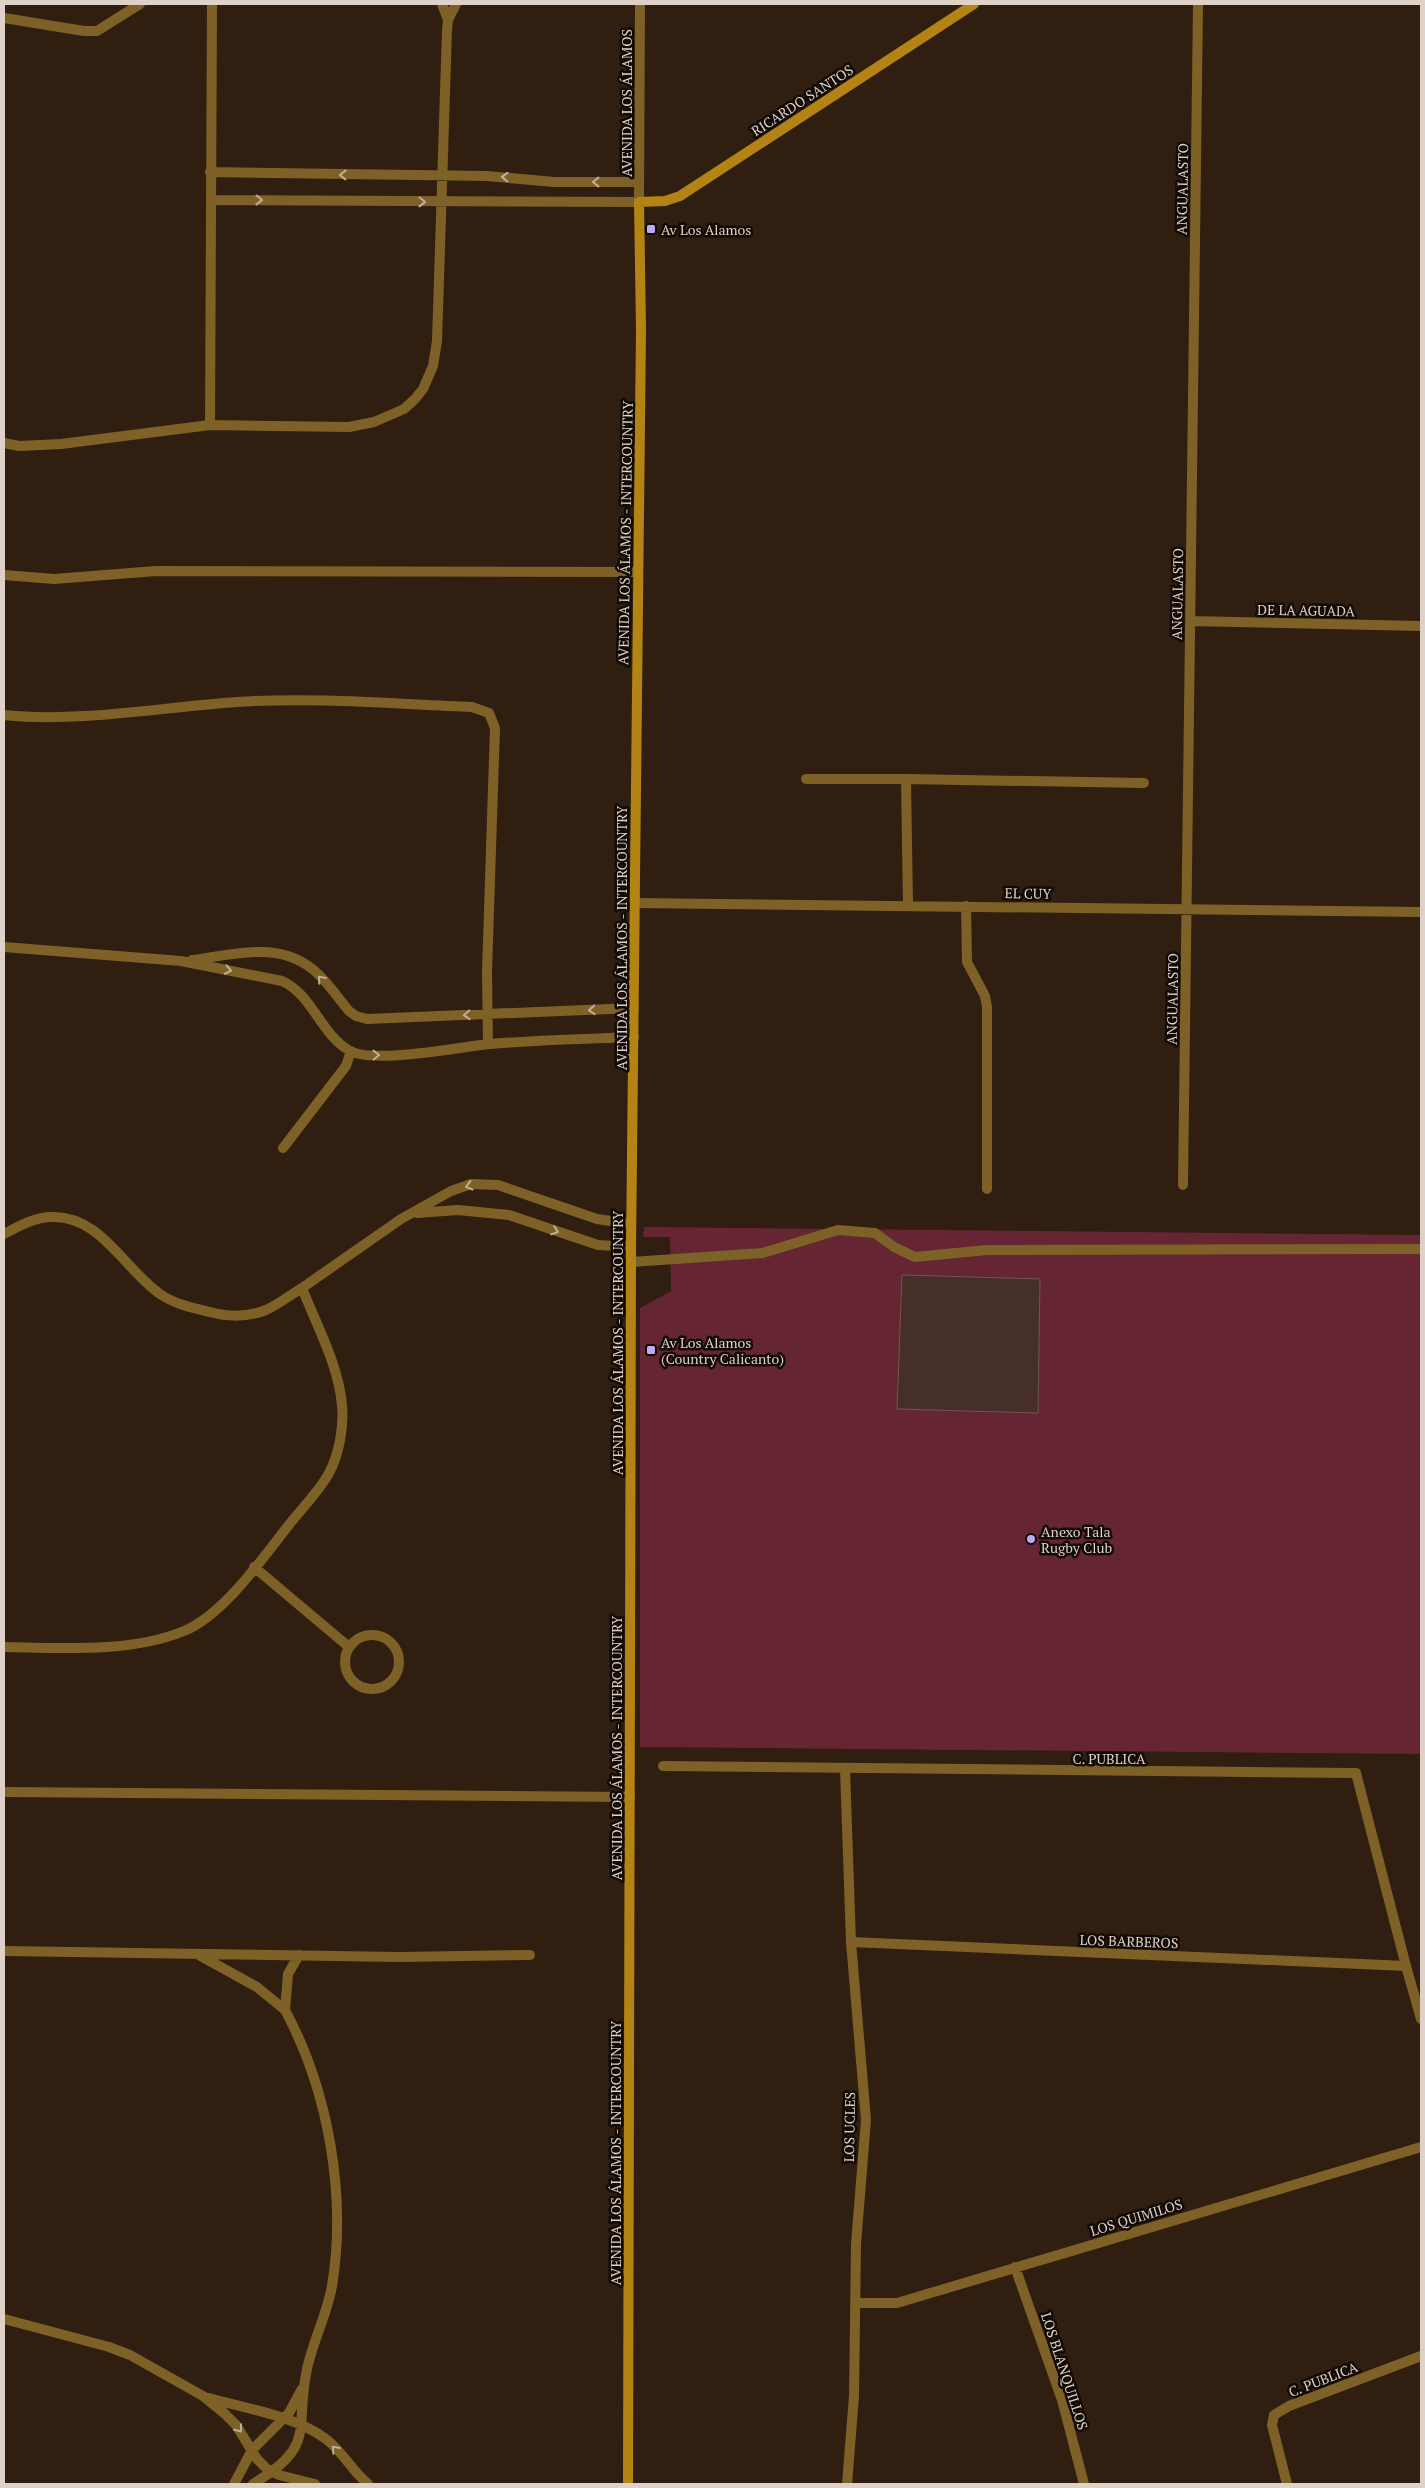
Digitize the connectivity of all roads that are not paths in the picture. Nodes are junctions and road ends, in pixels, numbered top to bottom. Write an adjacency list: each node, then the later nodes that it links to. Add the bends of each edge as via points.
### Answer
1 (140, 4): 8 (street, via 97,31)
2 (212, 4): 10 (street)
3 (442, 4): 9 (street)
4 (456, 4): 9 (street)
5 (640, 4): 12 (street, AVENIDA LOS ÁLAMOS)
6 (1198, 4): 20 (street, ANGUALASTO)
7 (969, 5): 15 (main road, RICARDO SANTOS, via 680,196 665,201)
8 (4, 18)
9 (448, 20): 11 (street)
10 (210, 172): 11 (street, one-way to 10); 13 (street)
11 (443, 177): 12 (street, one-way to 11); 14 (street)
12 (639, 182): 15 (street, AVENIDA LOS ÁLAMOS)
13 (211, 200): 14 (street, one-way to 14); 16 (street)
14 (441, 202): 15 (street); 16 (street, via 437,341 433,366 415,399 404,409 381,419 349,427)
15 (639, 202): 18 (main road, AVENIDA LOS ÁLAMOS - INTERCOUNTRY)
16 (210, 425): 17 (street, via 61,444 19,446)
17 (4, 443)
18 (638, 572): 19 (street, via 156,571 54,579); 26 (main road, AVENIDA LOS ÁLAMOS - INTERCOUNTRY)
19 (4, 575)
20 (1190, 621): 21 (street, DE LA AGUADA); 29 (street, ANGUALASTO)
21 (1421, 626)
22 (4, 715): 36 (street, via 48,718 285,701 472,707 489,713 495,728)
23 (806, 779): 24 (street)
24 (906, 779): 25 (street); 27 (street)
25 (1144, 783)
26 (634, 904): 27 (street, EL CUY); 35 (main road, AVENIDA LOS ÁLAMOS - INTERCOUNTRY)
27 (908, 905): 28 (street, EL CUY)
28 (966, 906): 29 (street, EL CUY); 42 (street, via 967,962 985,996 987,1007)
29 (1187, 909): 30 (street, EL CUY); 41 (street, ANGUALASTO)
30 (1421, 912)
31 (4, 948): 32 (street)
32 (15, 948): 33 (street); 34 (street)
33 (4, 956)
34 (181, 961): 36 (street, one-way to 34, via 368,1019 349,1011 312,968 277,952); 39 (street, one-way to 39, via 293,986 325,1028)
35 (634, 1008): 36 (street, one-way to 36); 37 (main road, AVENIDA LOS ÁLAMOS - INTERCOUNTRY)
36 (488, 1014): 38 (street)
37 (634, 1037): 38 (street); 44 (main road, AVENIDA LOS ÁLAMOS - INTERCOUNTRY)
38 (488, 1044): 39 (street, one-way to 38, via 373,1056)
39 (350, 1051): 40 (street, via 346,1066)
40 (283, 1148)
41 (1183, 1185)
42 (987, 1189)
43 (409, 1215): 44 (street, one-way to 43, via 597,1219 517,1190 484,1183 452,1191); 46 (street, one-way to 46, via 458,1210 509,1215 598,1245); 49 (street)
44 (631, 1224): 46 (main road, AVENIDA LOS ÁLAMOS - INTERCOUNTRY)
45 (4, 1234): 49 (street, via 33,1220 51,1217 88,1227 160,1294 184,1306 215,1314 243,1316 266,1310)
46 (631, 1247): 48 (main road, AVENIDA LOS ÁLAMOS - INTERCOUNTRY)
47 (1421, 1249): 48 (street, via 986,1250 915,1257 894,1247 875,1232 847,1230 820,1234 763,1253)
48 (631, 1262): 56 (main road, AVENIDA LOS ÁLAMOS - INTERCOUNTRY)
49 (302, 1288): 50 (street, via 339,1384 343,1408 338,1447 329,1473)
50 (254, 1567): 51 (street, via 208,1618 162,1639 70,1648); 52 (street)
51 (4, 1647)
52 (349, 1647): 52 (street, via 356,1640 372,1635 389,1640 399,1655 398,1673 392,1681 376,1689 359,1686 352,1681 345,1664)
53 (663, 1766): 54 (street, C. PUBLICA)
54 (844, 1769): 57 (street, LOS UCLES); 62 (street, C. PUBLICA, via 1356,1773)
55 (4, 1792): 56 (street)
56 (630, 1797): 80 (main road, AVENIDA LOS ÁLAMOS - INTERCOUNTRY)
57 (852, 1942): 62 (street, LOS BARBEROS); 67 (street, LOS UCLES, via 866,2120 856,2244)
58 (4, 1951): 59 (street)
59 (198, 1954): 60 (street); 63 (street, via 257,1987)
60 (299, 1954): 61 (street, via 399,1957); 63 (street, via 288,1974)
61 (530, 1954)
62 (1406, 1966): 64 (street)
63 (285, 2010): 70 (street, via 296,2030 327,2122 336,2194 331,2287)
64 (1421, 2019)
65 (1421, 2147): 66 (street, LOS QUIMILOS)
66 (1015, 2268): 67 (street, LOS QUIMILOS, via 897,2303); 82 (street, LOS BLANQUILLOS, via 1062,2400)
67 (856, 2303): 81 (street, LOS UCLES, via 854,2396)
68 (4, 2319): 71 (street, via 130,2355)
69 (1421, 2356): 83 (street, C. PUBLICA, via 1289,2406 1274,2415 1272,2425)
70 (305, 2384): 72 (street); 73 (street)
71 (203, 2396): 72 (street); 74 (street, one-way to 74, via 236,2425)
72 (283, 2419): 73 (street); 74 (street)
73 (302, 2426): 75 (street, via 291,2454); 79 (street, one-way to 73, via 327,2440)
74 (252, 2450): 75 (street, via 257,2459); 76 (street)
75 (272, 2471): 77 (street); 78 (street)
76 (234, 2484)
77 (253, 2484)
78 (315, 2484)
79 (368, 2484)
80 (628, 2484)
81 (847, 2484)
82 (1084, 2484)
83 (1286, 2484)

